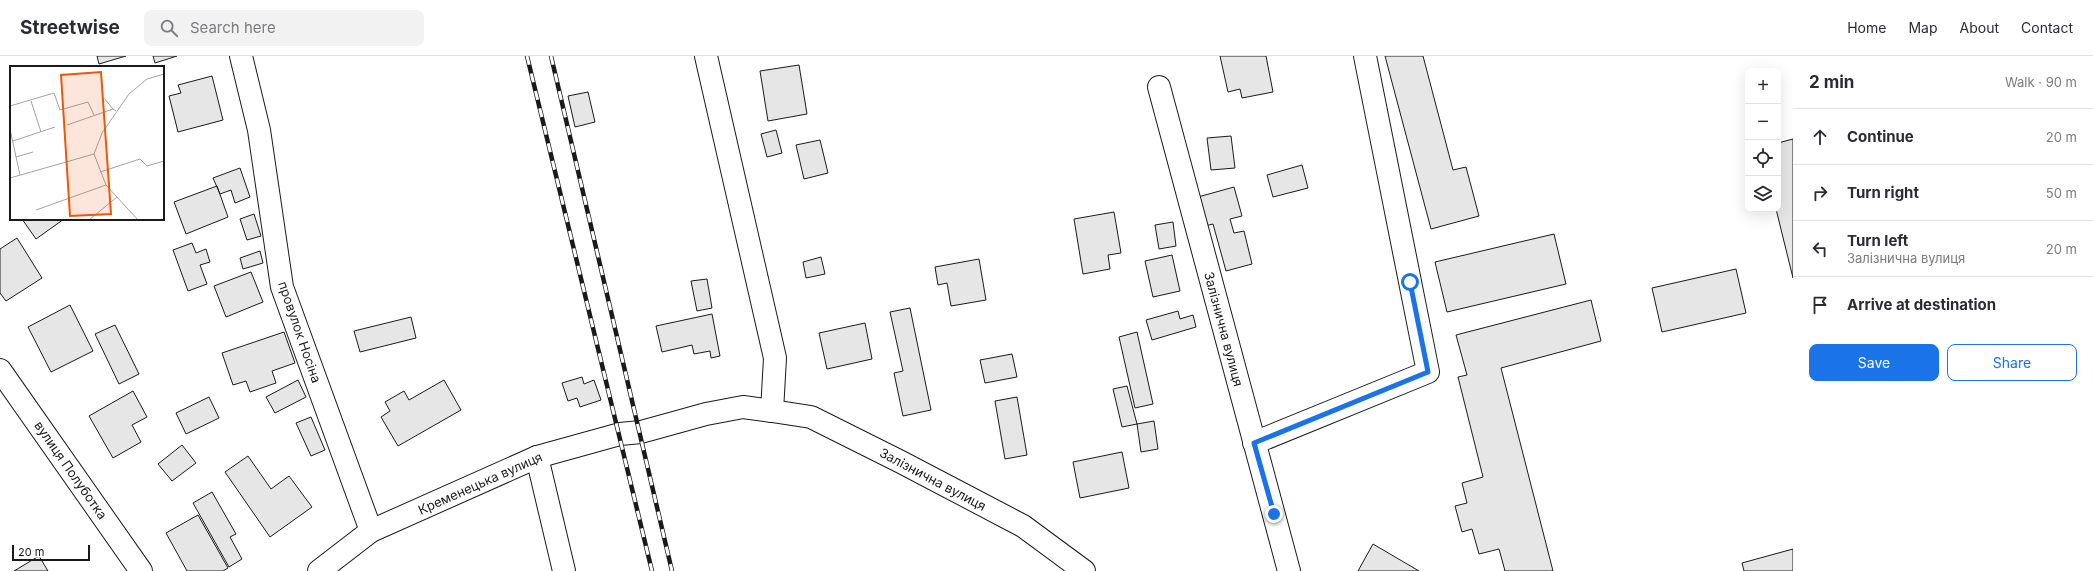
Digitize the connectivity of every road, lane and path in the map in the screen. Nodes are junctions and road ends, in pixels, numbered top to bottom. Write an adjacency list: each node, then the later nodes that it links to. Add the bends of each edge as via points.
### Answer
1 (241, 56): 9 (main road, провулок Носіна, via 259,130 282,287)
2 (706, 56): 6 (main road, via 775,358)
3 (1365, 56): 7 (main road, via 1428,372)
4 (1159, 87): 7 (main road, Залізнична вулиця)
5 (0, 370): 10 (main road, вулиця Полуботка)
6 (772, 411): 8 (main road, Кременецька вулиця, via 744,407 706,414); 13 (main road, Залізнична вулиця, via 811,417 900,462 1023,526)
7 (1254, 443): 14 (main road, Залізнична вулиця)
8 (537, 457): 9 (main road, Кременецька вулиця); 12 (main road)
9 (371, 531): 11 (main road, Кременецька вулиця)
10 (142, 571)
11 (319, 571)
12 (564, 571)
13 (1084, 571)
14 (1289, 571)

